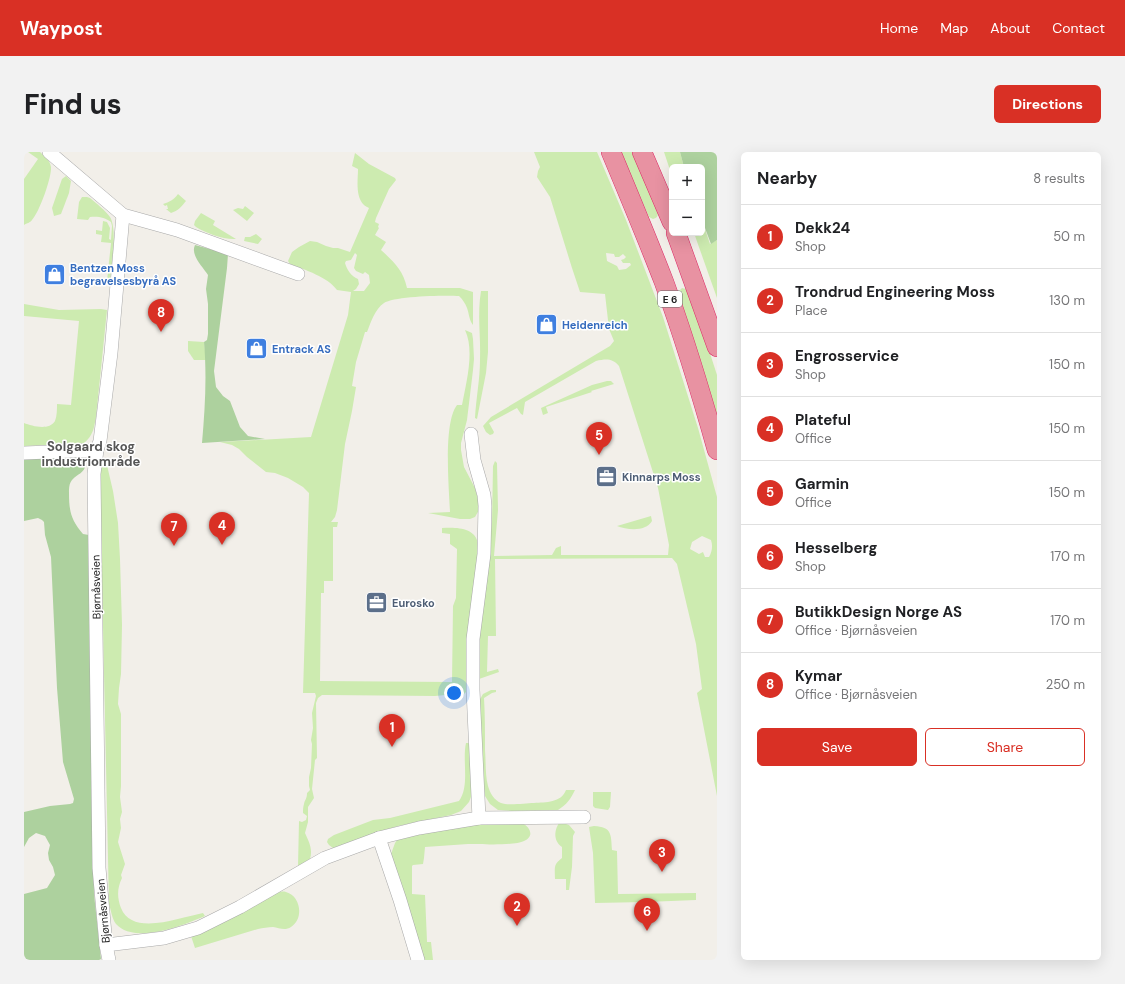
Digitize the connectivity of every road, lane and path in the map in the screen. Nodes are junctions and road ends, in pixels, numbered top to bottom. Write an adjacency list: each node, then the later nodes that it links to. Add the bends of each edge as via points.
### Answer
1 (49, 152): 6 (street)
2 (611, 152): 13 (highway, E 6, via 666,288)
3 (642, 152): 7 (highway)
4 (657, 152): 5 (highway)
5 (669, 208)
6 (123, 215): 9 (street, via 177,230); 12 (street, Bjørnåsveien, via 111,353)
7 (669, 215)
8 (677, 236): 10 (highway, E 6)
9 (298, 274)
10 (717, 347)
11 (471, 434): 16 (street, via 474,460 486,506 484,554 473,639)
12 (97, 450): 14 (street); 18 (street, Bjørnåsveien, via 94,474 99,868)
13 (717, 450)
14 (24, 453)
15 (584, 817): 16 (street)
16 (479, 818): 17 (street)
17 (379, 838): 18 (street, via 325,858 198,928 164,938); 20 (street)
18 (106, 945): 19 (street, Bjørnåsveien)
19 (109, 960)
20 (418, 960)

